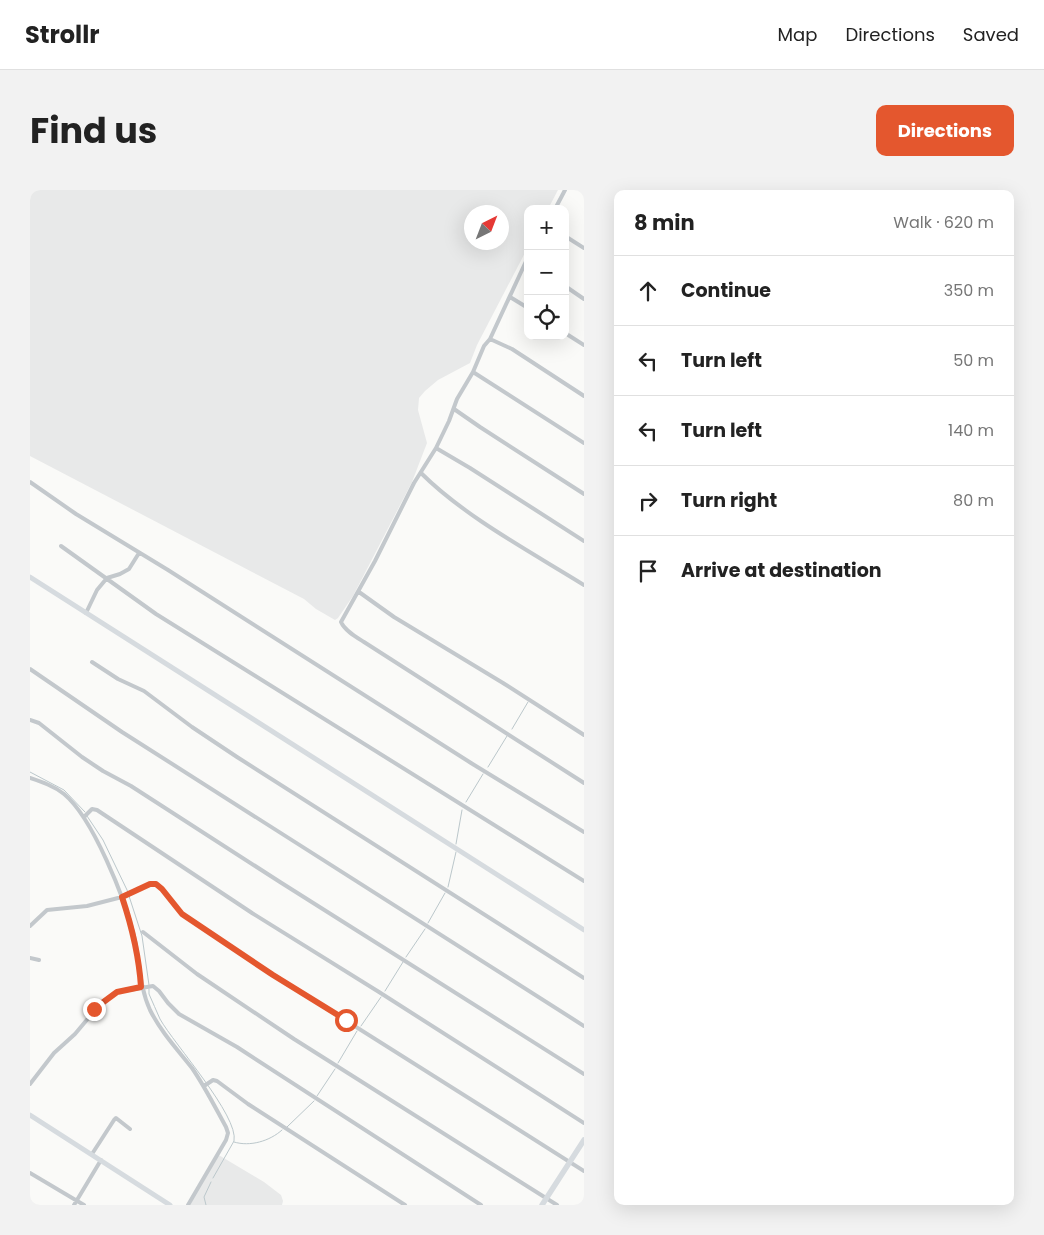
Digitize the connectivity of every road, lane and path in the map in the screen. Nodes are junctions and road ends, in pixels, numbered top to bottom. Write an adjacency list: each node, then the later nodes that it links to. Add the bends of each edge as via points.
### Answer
1 (565, 190): 2 (street)
2 (557, 205)
3 (569, 239): 4 (street)
4 (584, 248)
5 (524, 267): 7 (street)
6 (569, 289): 8 (street)
7 (510, 297): 9 (street); 11 (street)
8 (584, 299)
9 (524, 306)
10 (569, 336): 12 (street)
11 (490, 339): 13 (street); 14 (street, via 512,349)
12 (584, 345)
13 (473, 372): 15 (street); 16 (street)
14 (584, 396)
15 (454, 409): 17 (street); 20 (street)
16 (584, 443)
17 (436, 448): 18 (street); 21 (street)
18 (421, 473): 26 (street, via 456,504); 27 (street)
19 (30, 482): 23 (street)
20 (584, 494)
21 (584, 541)
22 (61, 546): 25 (street)
23 (139, 553): 25 (street, via 129,569); 36 (street, via 470,763)
24 (30, 577): 28 (street)
25 (106, 578): 28 (street, via 96,590); 37 (street, via 156,614)
26 (584, 586)
27 (359, 592): 32 (street); 34 (street, via 341,622 342,626)
28 (86, 613): 41 (street)
29 (92, 662): 45 (street, via 144,691 245,762)
30 (30, 669): 47 (street, via 138,742)
31 (30, 720): 48 (street, via 39,723 82,757)
32 (584, 735)
33 (30, 778): 35 (street, via 64,794)
34 (584, 783)
35 (84, 817): 38 (street); 52 (street, via 92,809 96,810)
36 (583, 830)
37 (584, 881)
38 (122, 897): 40 (street, via 87,906 47,910); 46 (street, via 134,934); 57 (street, via 156,884 182,914)
39 (30, 916): 40 (street)
40 (32, 924)
41 (584, 930)
42 (143, 932): 60 (street, via 197,974 294,1039)
43 (30, 958): 44 (street)
44 (39, 960)
45 (584, 978)
46 (143, 987): 49 (street, via 117,992 100,1003); 50 (street, via 157,1023); 66 (street, via 156,987 179,1014)
47 (584, 1026)
48 (584, 1074)
49 (30, 1084)
50 (206, 1084): 64 (street, via 228,1133); 65 (street, via 216,1081)
51 (30, 1115): 55 (street)
52 (584, 1123)
53 (130, 1129): 55 (street, via 116,1118)
54 (584, 1140): 57 (main road)
55 (92, 1154): 56 (street)
56 (101, 1160): 61 (street); 63 (street)
57 (570, 1162): 58 (street); 60 (main road)
58 (584, 1171)
59 (30, 1173): 61 (street)
60 (546, 1198): 67 (main road); 68 (street)
61 (76, 1203): 62 (street)
62 (84, 1205)
63 (170, 1205)
64 (188, 1205)
65 (405, 1205)
66 (481, 1205)
67 (542, 1205)
68 (557, 1205)

